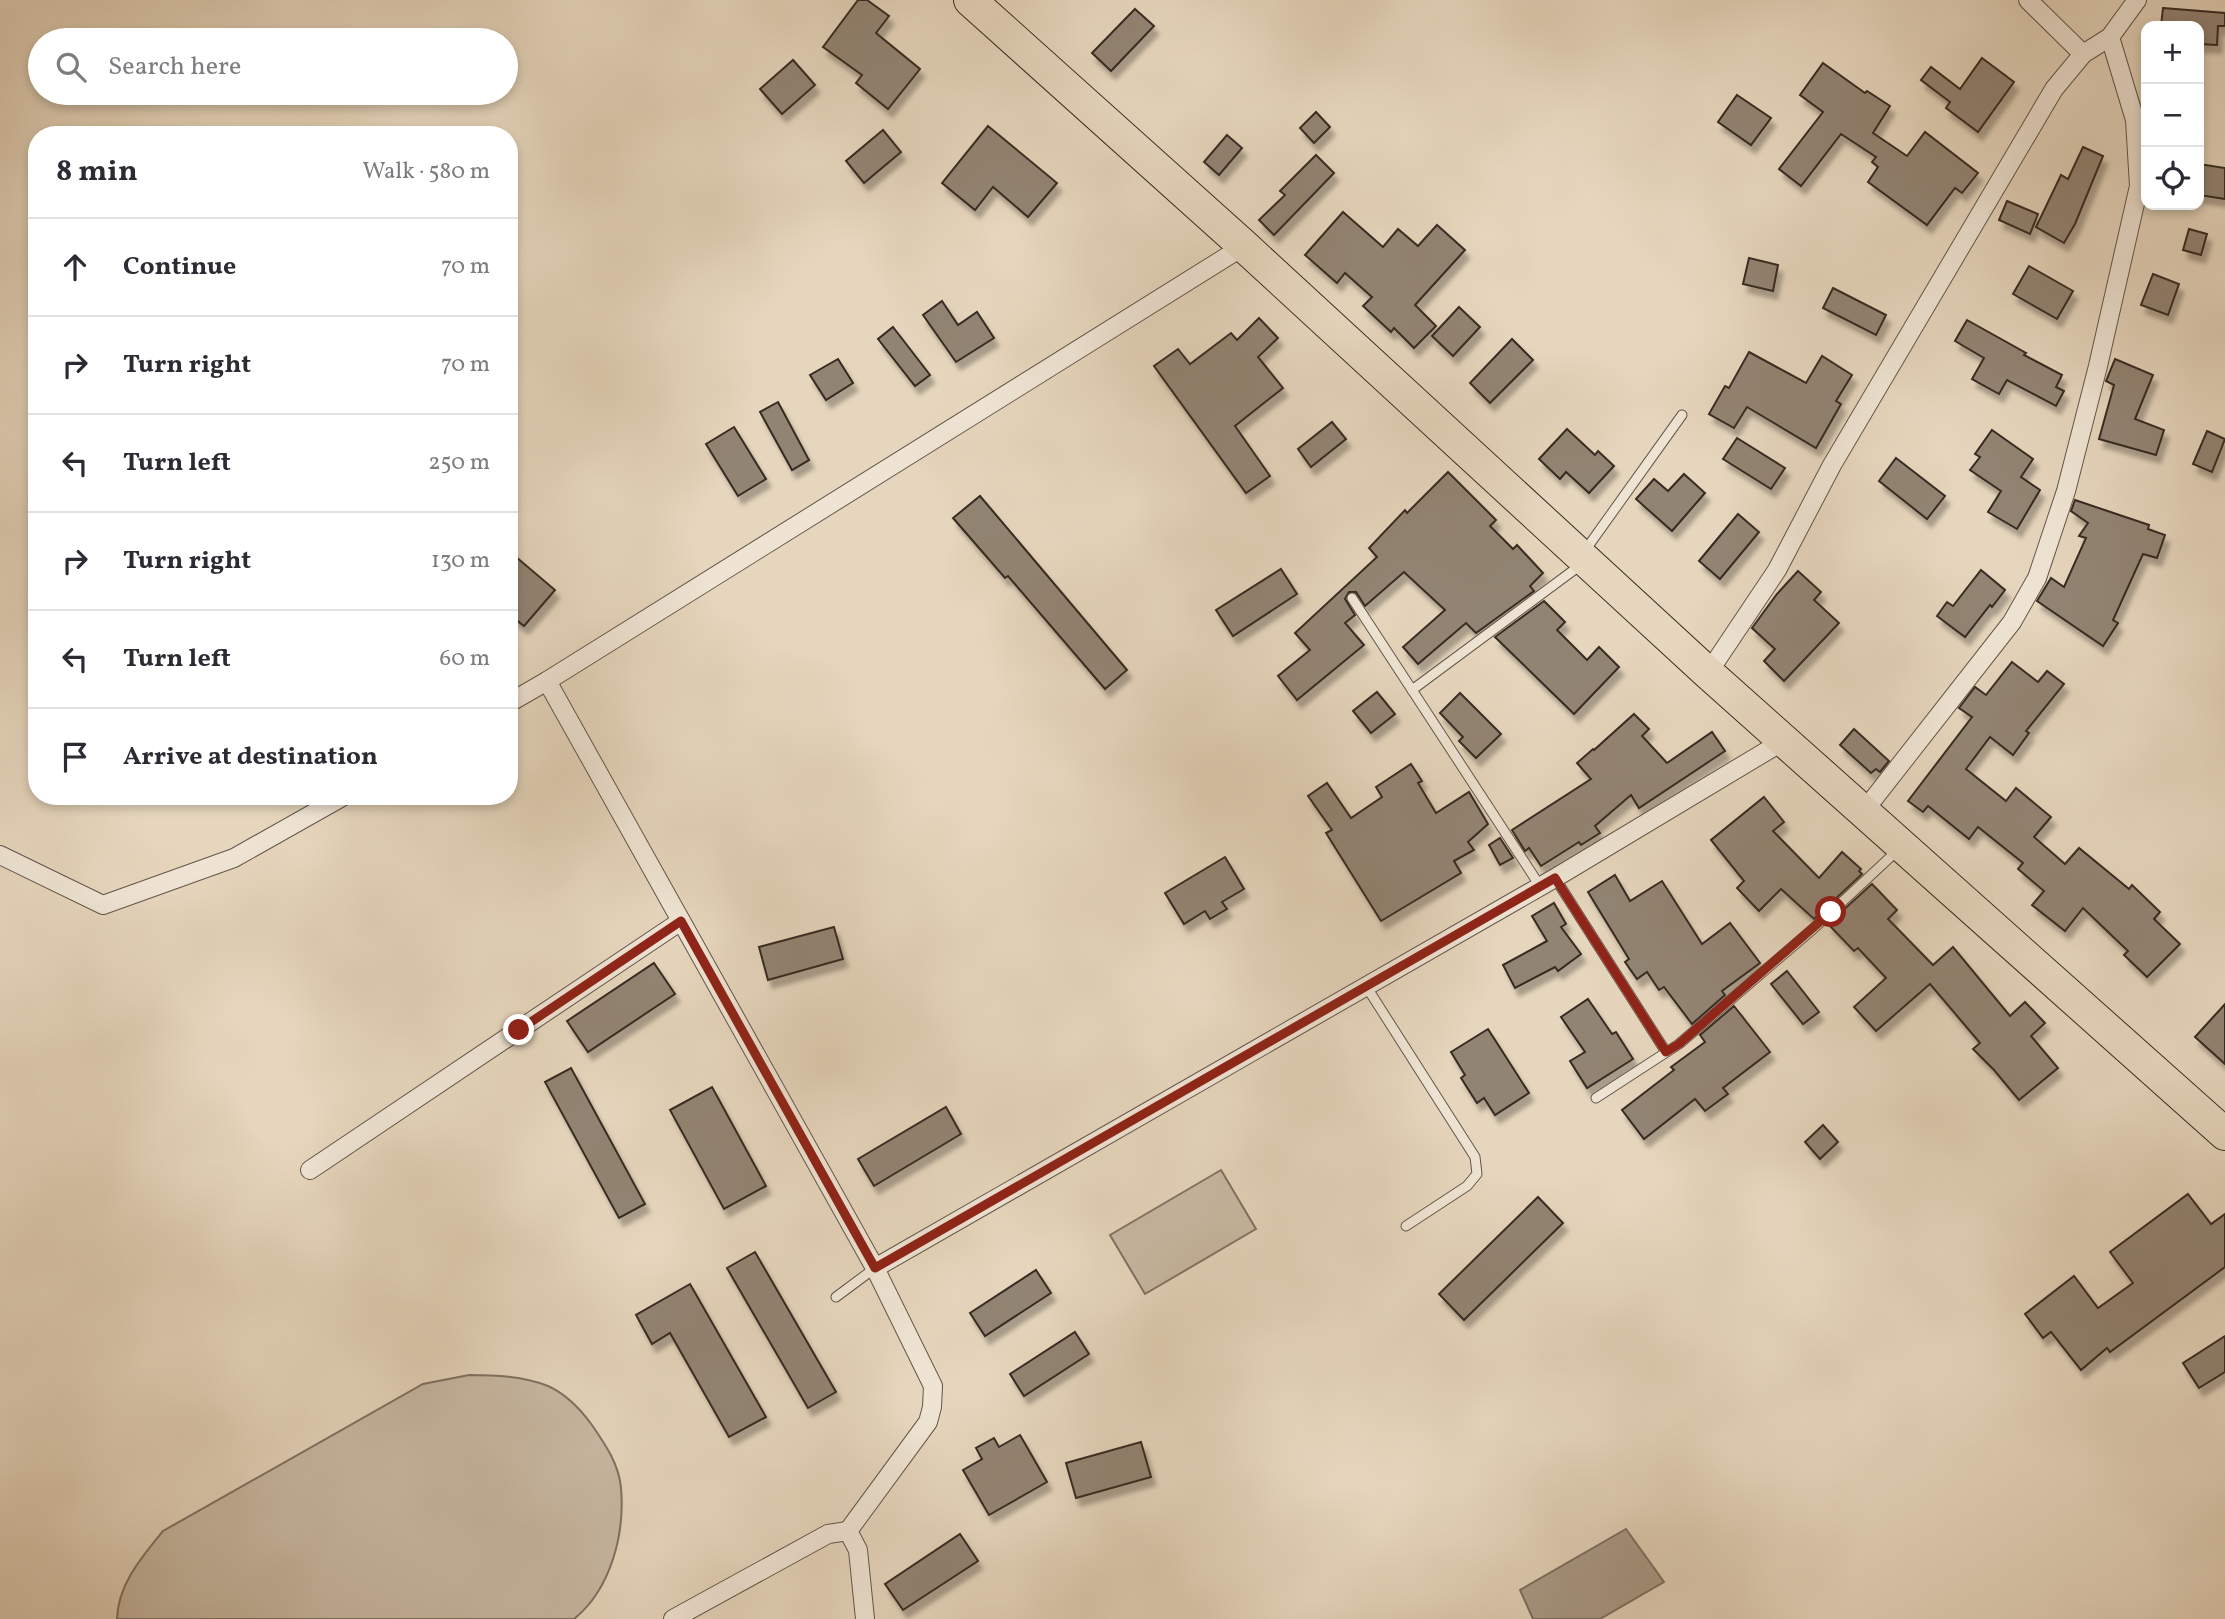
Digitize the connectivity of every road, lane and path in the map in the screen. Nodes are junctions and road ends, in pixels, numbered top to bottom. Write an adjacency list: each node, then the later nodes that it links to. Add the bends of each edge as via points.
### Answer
1 (970, 0): 6 (highway)
2 (2028, 0): 5 (street)
3 (2137, 0): 4 (street)
4 (2110, 37): 5 (street); 16 (street, via 2135,120 2139,186 2066,491 2037,578 2012,622)
5 (2083, 54): 10 (street, via 2054,89 1832,465 1777,570)
6 (1244, 246): 8 (highway); 11 (street)
7 (1682, 415): 8 (lane)
8 (1584, 559): 10 (highway); 12 (lane)
9 (1352, 598): 12 (lane)
10 (1709, 673): 14 (highway)
11 (547, 681): 13 (street); 20 (street)
12 (1412, 690): 19 (lane)
13 (518, 698)
14 (1785, 740): 16 (highway); 19 (street)
15 (328, 805): 18 (street, via 234,858 103,905)
16 (1864, 811): 17 (highway)
17 (1903, 846): 22 (lane, via 1813,929); 24 (highway)
18 (0, 855)
19 (1547, 882): 21 (street); 22 (lane)
20 (681, 921): 25 (street); 27 (street)
21 (1366, 986): 26 (lane, via 1475,1157 1477,1174 1467,1185); 27 (street)
22 (1666, 1052): 23 (lane)
23 (1596, 1098)
24 (2225, 1134)
25 (310, 1170)
26 (1406, 1226)
27 (875, 1268): 28 (lane); 29 (street, via 933,1386 932,1407 928,1422)
28 (836, 1297)
29 (848, 1531): 30 (street, via 828,1534); 31 (street, via 858,1550)
30 (673, 1619)
31 (864, 1619)

